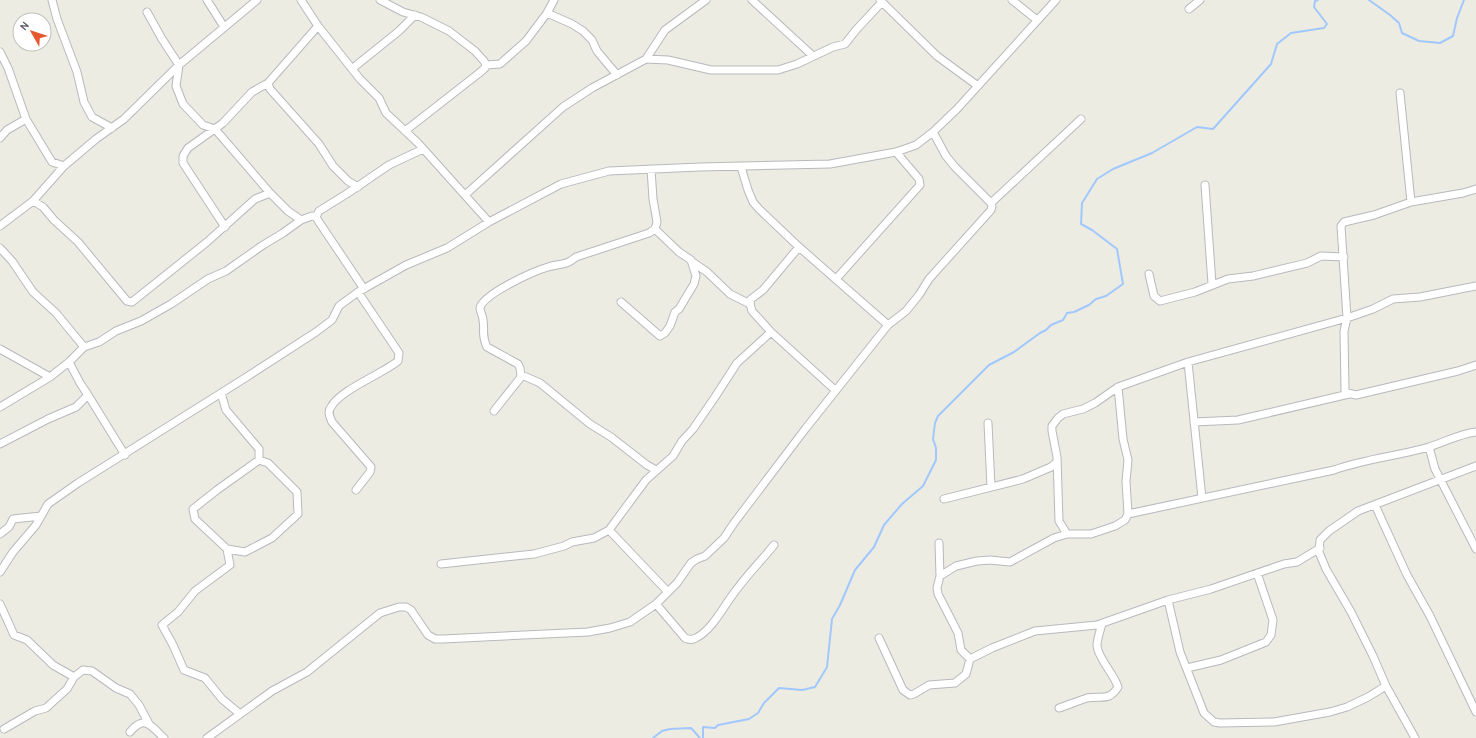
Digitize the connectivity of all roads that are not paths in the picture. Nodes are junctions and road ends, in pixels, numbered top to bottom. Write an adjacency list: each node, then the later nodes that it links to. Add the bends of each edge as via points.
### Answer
1 (52, 0): 32 (street, via 77,72 84,102 92,117)
2 (207, 0): 19 (street)
3 (257, 0): 19 (street)
4 (301, 0): 18 (street)
5 (380, 0): 16 (street)
6 (554, 0): 15 (street)
7 (706, 0): 22 (street, via 665,30)
8 (752, 0): 21 (street)
9 (1012, 0): 17 (street)
10 (1056, 0): 17 (street)
11 (1200, 0): 13 (street)
12 (881, 1): 21 (street, via 848,42); 28 (street, via 938,56)
13 (1189, 9)
14 (147, 12): 23 (street)
15 (547, 13): 24 (street, via 526,40 500,64); 26 (street, via 583,30)
16 (415, 15): 24 (street, via 449,31 475,51); 25 (street)
17 (1037, 20): 28 (street)
18 (318, 26): 25 (street); 27 (street)
19 (224, 27): 23 (street)
20 (0, 51): 30 (street)
21 (813, 56): 22 (street, via 778,70 711,70 668,60)
22 (646, 59): 26 (street)
23 (179, 65): 32 (street); 33 (street, via 176,86 183,104 204,125)
24 (486, 65): 34 (street)
25 (353, 68): 34 (street, via 379,98 386,113)
26 (617, 74): 46 (street, via 563,107)
27 (268, 82): 33 (street, via 252,92); 43 (street, via 270,89 319,144 333,166)
28 (978, 86): 35 (street)
29 (1400, 93): 48 (street)
30 (26, 119): 36 (street, via 7,130); 39 (street, via 52,162)
31 (1081, 119): 49 (street)
32 (112, 128): 39 (street)
33 (215, 128): 45 (street); 54 (street, via 188,148 183,156 183,163)
34 (405, 131): 37 (street)
35 (933, 132): 38 (street, via 916,145); 49 (street, via 946,156)
36 (0, 138)
37 (424, 149): 43 (street, via 389,165); 46 (street)
38 (896, 152): 40 (street, via 830,164); 61 (street, via 919,178 920,185)
39 (64, 166): 47 (street)
40 (741, 167): 41 (street); 56 (street, via 753,202)
41 (651, 169): 52 (street, via 609,171 567,183); 55 (street, via 657,222)
42 (1205, 185): 62 (street)
43 (358, 187): 50 (street, via 319,211)
44 (1476, 189): 48 (street)
45 (270, 193): 51 (street); 54 (street, via 255,199)
46 (465, 195): 52 (street)
47 (33, 201): 53 (street); 54 (street, via 43,207 78,242 127,301 132,302)
48 (1411, 202): 58 (street, via 1344,222 1340,226)
49 (991, 203): 68 (street, via 991,210 929,279 906,311)
50 (316, 217): 51 (street); 64 (street)
51 (301, 220): 70 (street, via 226,271 208,279 141,321)
52 (489, 222): 64 (street, via 447,248 406,265)
53 (0, 226)
54 (224, 226)
55 (654, 229): 59 (street); 76 (street, via 649,233 576,257 568,263 549,266 504,287 488,298 480,311 484,321 482,332 487,347 518,364)
56 (799, 247): 61 (street); 66 (street, via 763,290 751,299)
57 (0, 248): 70 (street, via 33,292 56,313)
58 (1344, 257): 62 (street, via 1321,256 1306,263); 67 (street)
59 (691, 260): 65 (street, via 696,276 694,284 675,312 670,326 660,336); 66 (street, via 730,294)
60 (1149, 274): 62 (street, via 1154,296 1160,301 1195,292)
61 (836, 279): 68 (street)
62 (1212, 284)
63 (1476, 286): 67 (street, via 1420,297 1393,299)
64 (361, 291): 79 (street, via 339,306 332,320); 96 (street, via 400,353 398,361 388,369 359,384 330,407 332,422 371,467)
65 (621, 302)
66 (750, 304): 69 (street, via 752,311)
67 (1346, 318): 73 (street); 80 (street, via 1345,391)
68 (888, 325): 78 (street)
69 (770, 332): 78 (street); 93 (street, via 737,363 673,456)
70 (84, 347): 72 (street)
71 (0, 349): 75 (street)
72 (69, 362): 75 (street); 81 (street)
73 (1188, 362): 77 (street); 84 (street)
74 (1476, 365): 80 (street, via 1356,395)
75 (50, 376): 82 (street)
76 (521, 378): 83 (street); 93 (street, via 530,377 540,383 590,424)
77 (1118, 387): 91 (street, via 1095,403 1063,414 1054,422 1052,431); 100 (street, via 1123,439 1128,460)
78 (835, 390): 114 (street, via 724,538 705,556 691,563)
79 (221, 393): 89 (street); 90 (street, via 226,410 259,449)
80 (1349, 394): 84 (street, via 1238,420)
81 (88, 396): 87 (street, via 76,407); 89 (street)
82 (0, 407)
83 (494, 411)
84 (1194, 422): 97 (street)
85 (988, 423): 95 (street)
86 (1476, 432): 88 (street, via 1466,433)
87 (0, 444)
88 (1429, 447): 94 (street); 97 (street)
89 (125, 455): 101 (street, via 48,504)
90 (259, 460): 108 (street, via 193,509 194,519); 108 (street, via 268,463 298,492 298,514 272,538 245,552)
91 (1056, 462): 95 (street, via 1051,467 1023,479); 104 (street, via 1059,521)
92 (1476, 466): 94 (street)
93 (656, 470): 102 (street)
94 (1440, 479): 99 (street); 109 (street)
95 (991, 487): 98 (street)
96 (356, 490)
97 (1202, 498): 100 (street)
98 (944, 499)
99 (1375, 505): 107 (street, via 1358,512 1329,531 1320,540); 125 (street)
100 (1128, 514): 104 (street, via 1123,522 1091,534)
101 (41, 516): 103 (street, via 13,519 9,527); 111 (street)
102 (609, 530): 110 (street, via 594,538 534,554); 114 (street)
103 (0, 534)
104 (1067, 534): 113 (street, via 1054,538 1010,562 977,561 956,566)
105 (940, 543): 113 (street)
106 (774, 545): 117 (street, via 697,638 685,638)
107 (1320, 548): 112 (street, via 1297,562); 123 (street, via 1319,552 1326,569 1351,612)
108 (227, 549): 126 (street, via 230,565 195,591 178,612 162,625 184,670 205,678 222,699)
109 (1476, 549)
110 (441, 564)
111 (0, 572)
112 (1257, 573): 115 (street); 121 (street, via 1273,620 1271,635 1266,642 1221,660)
113 (940, 576): 120 (street, via 938,594 958,633 962,650)
114 (668, 592): 117 (street)
115 (1168, 600): 118 (street); 121 (street, via 1180,652)
116 (0, 604): 122 (street, via 14,635 27,640 53,665)
117 (656, 604): 126 (street, via 630,622 588,632 443,639 435,639 428,635 410,610 399,607 380,614 307,672 272,691)
118 (1102, 624): 120 (street, via 1035,631); 124 (street, via 1097,647 1116,679 1118,686 1114,694 1088,698)
119 (879, 638): 120 (street, via 903,690 910,695 929,685 955,683 966,674)
120 (970, 659)
121 (1187, 668): 123 (street, via 1204,713 1214,722 1220,723 1274,722 1330,712 1347,707)
122 (74, 677): 127 (street, via 83,670 92,672 130,694); 128 (street, via 66,689 46,708 35,710)
123 (1386, 686): 132 (street)
124 (1059, 708)
125 (1476, 712)
126 (240, 714): 131 (street)
127 (149, 724): 129 (street, via 140,722); 130 (street)
128 (4, 729)
129 (130, 732)
130 (164, 738)
131 (207, 738)
132 (1415, 738)

